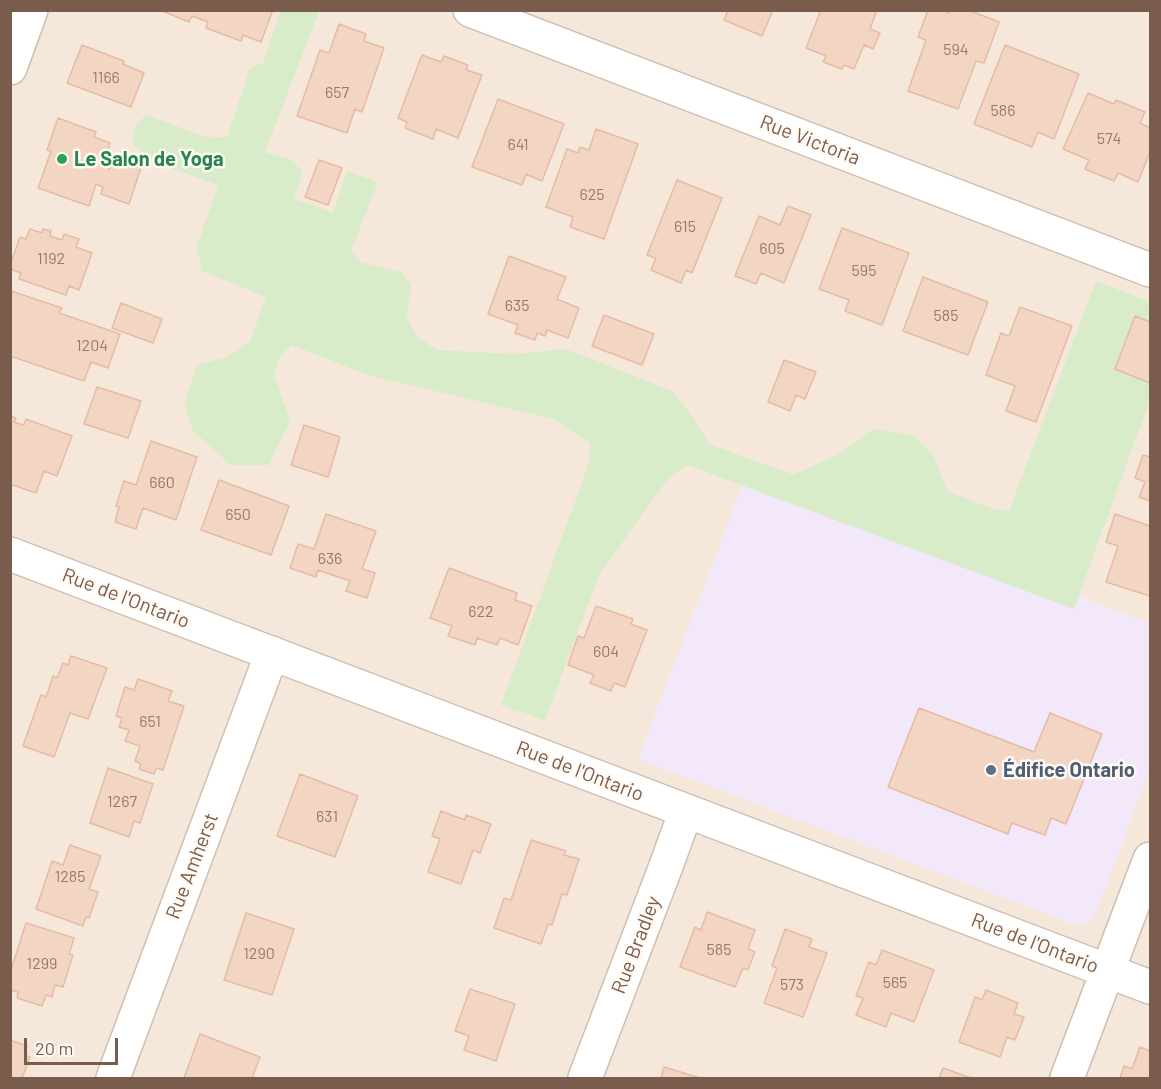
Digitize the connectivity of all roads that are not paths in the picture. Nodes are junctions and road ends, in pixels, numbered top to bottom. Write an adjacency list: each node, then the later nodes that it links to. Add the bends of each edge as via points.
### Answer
1 (31, 10): 3 (street)
2 (470, 10): 4 (street, Rue Victoria)
3 (10, 68)
4 (1150, 270)
5 (10, 554): 6 (street, Rue de l'Ontario)
6 (272, 653): 7 (street, Rue de l'Ontario); 11 (street, Rue Amherst)
7 (686, 811): 9 (street, Rue de l'Ontario); 12 (street, Rue Bradley)
8 (1150, 859): 9 (street)
9 (1108, 971): 10 (street, Rue de l'Ontario); 13 (street)
10 (1150, 987)
11 (113, 1078)
12 (585, 1078)
13 (1066, 1078)

